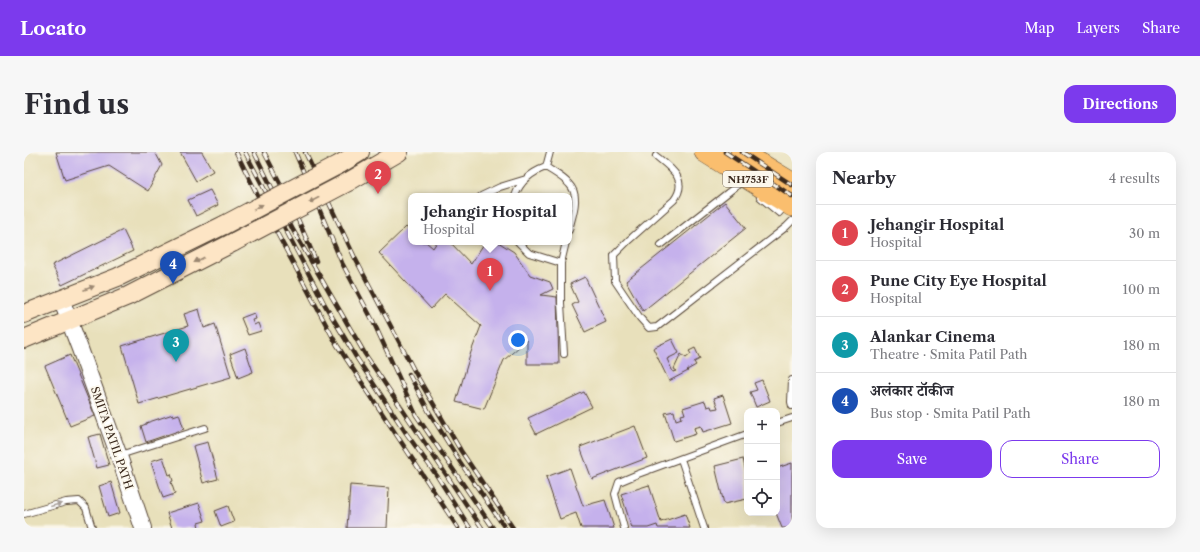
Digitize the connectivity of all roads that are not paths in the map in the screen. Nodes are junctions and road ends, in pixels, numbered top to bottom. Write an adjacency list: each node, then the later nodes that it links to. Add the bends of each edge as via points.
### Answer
1 (360, 152): 19 (main road, one-way to 1, bridge, via 118,277 224,225)
2 (399, 152): 21 (main road, one-way to 21, bridge, via 348,182 128,296)
3 (550, 152): 7 (lane)
4 (704, 152): 10 (highway, NH753F)
5 (741, 152): 9 (highway, NH753F)
6 (656, 156): 13 (lane, via 676,172 680,186 678,195 614,255 615,281 648,328 657,327 786,227)
7 (546, 167): 8 (lane, via 537,170); 14 (lane, via 570,184 575,205)
8 (526, 179): 11 (lane); 12 (lane)
9 (792, 183)
10 (747, 184): 13 (highway, NH753F); 17 (lane)
11 (488, 193)
12 (517, 193)
13 (791, 210)
14 (572, 218)
15 (521, 245): 18 (lane, via 528,253)
16 (565, 245): 18 (lane)
17 (661, 245)
18 (561, 262): 23 (lane)
19 (61, 299): 20 (main road); 21 (street, SMITA PATIL PATH)
20 (25, 312): 22 (main road)
21 (68, 320): 22 (main road); 30 (street, SMITA PATIL PATH)
22 (31, 336)
23 (564, 354)
24 (792, 380): 25 (lane)
25 (792, 406)
26 (792, 418): 27 (lane)
27 (780, 423)
28 (205, 428): 30 (lane)
29 (744, 435): 31 (lane)
30 (119, 456): 34 (street, SMITA PATIL PATH)
31 (681, 459): 35 (lane, via 619,482 616,494); 36 (lane)
32 (24, 514): 33 (lane, one-way to 33, via 78,501 86,508)
33 (92, 528)
34 (143, 528)
35 (624, 528)
36 (704, 528)

